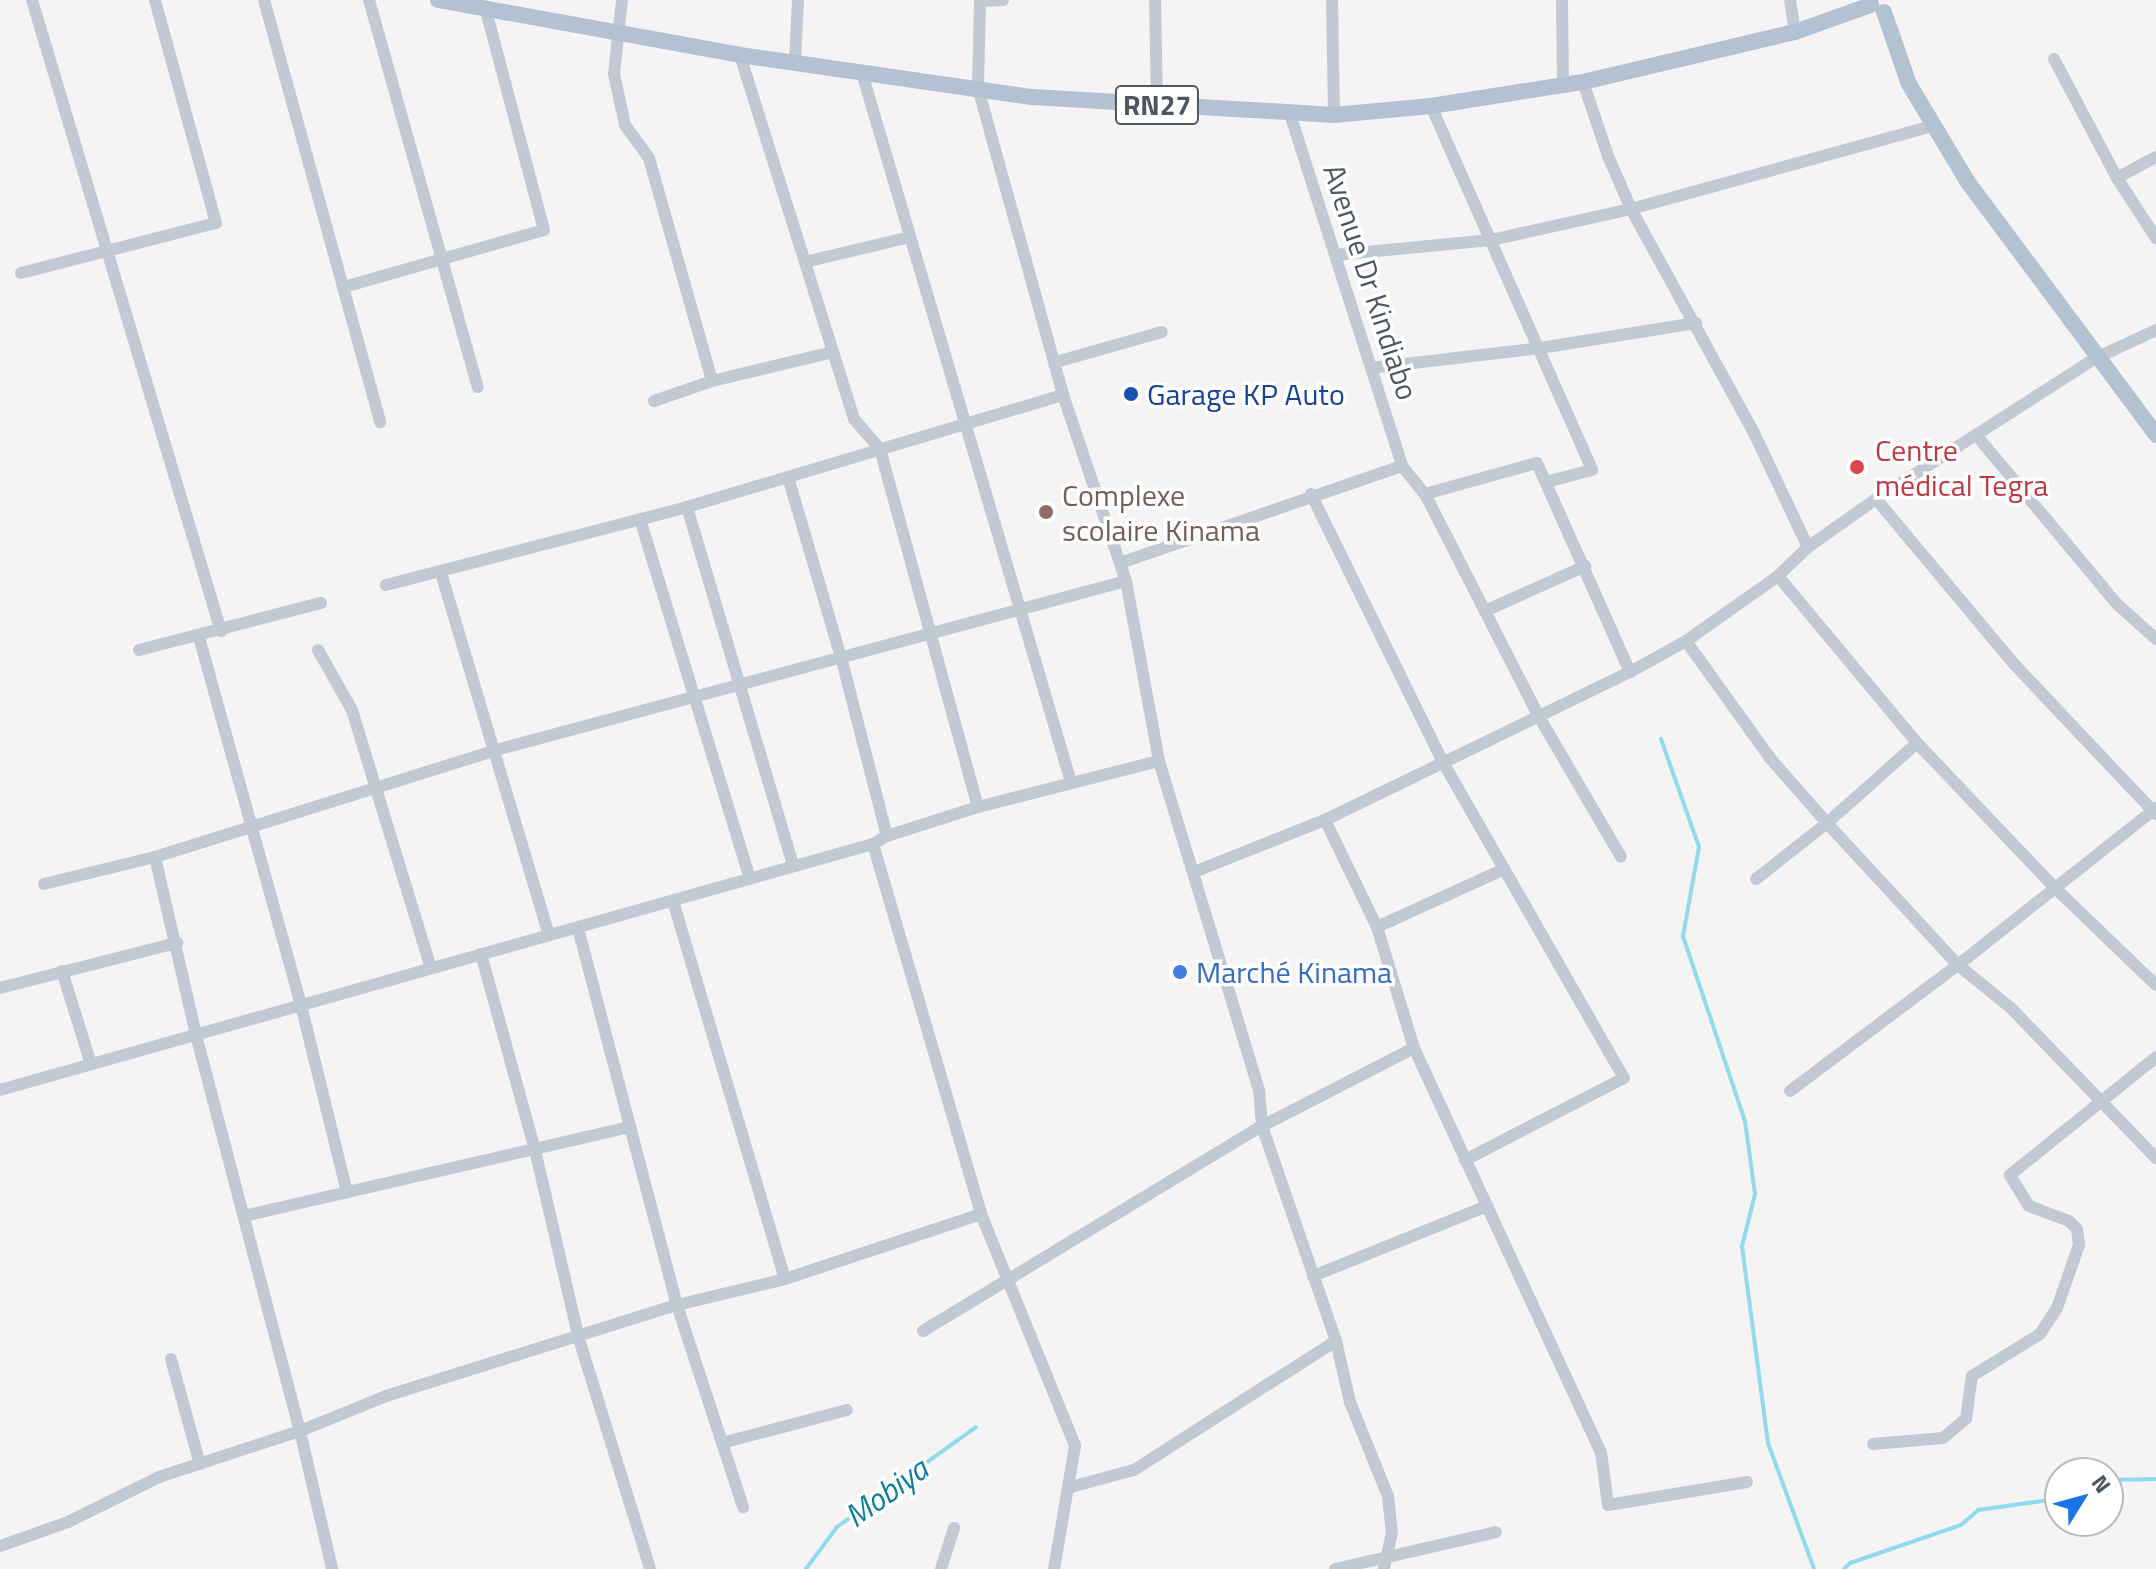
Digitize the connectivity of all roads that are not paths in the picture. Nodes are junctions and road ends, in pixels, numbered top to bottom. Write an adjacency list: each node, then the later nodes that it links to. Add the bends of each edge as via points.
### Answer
1 (32, 0): 36 (street)
2 (155, 0): 36 (street, via 216,223)
3 (264, 0): 41 (street)
4 (369, 0): 38 (street)
5 (445, 0): 15 (main road, RN27)
6 (622, 0): 16 (street)
7 (798, 0): 20 (street)
8 (980, 0): 9 (street); 24 (street)
9 (1003, 0)
10 (1155, 0): 25 (street)
11 (1332, 0): 28 (street)
12 (1562, 0): 23 (street)
13 (1790, 0): 17 (street)
14 (1880, 4): 17 (main road, RN27); 29 (main road, via 1909,84)
15 (485, 7): 16 (main road, RN27); 38 (street, via 544,230)
16 (618, 31): 18 (main road, RN27); 50 (street, via 614,74 625,125 649,158)
17 (1795, 32): 22 (main road, RN27)
18 (740, 55): 20 (main road, RN27); 39 (street)
19 (2054, 59): 31 (street)
20 (795, 62): 21 (main road, RN27)
21 (862, 73): 24 (main road, RN27); 33 (street)
22 (1583, 82): 23 (main road, RN27); 32 (street)
23 (1563, 85): 26 (main road, RN27)
24 (978, 88): 25 (main road, RN27); 48 (street)
25 (1157, 105): 27 (main road, RN27)
26 (1431, 106): 28 (main road, RN27); 35 (street)
27 (1290, 114): 28 (main road, RN27); 37 (street, Avenue Dr Kindiabo)
28 (1334, 115)
29 (1932, 126): 32 (street); 47 (main road)
30 (2156, 157): 31 (street)
31 (2117, 178): 34 (street)
32 (1631, 209): 35 (street); 42 (street)
33 (910, 237): 39 (street); 55 (street)
34 (2156, 238)
35 (1491, 240): 37 (street); 45 (street)
36 (107, 248): 40 (street); 77 (street)
37 (1335, 255): 49 (street, Avenue Dr Kindiabo)
38 (442, 260): 41 (street); 51 (street)
39 (805, 262): 46 (street)
40 (21, 273)
41 (344, 287): 54 (street)
42 (1696, 323): 45 (street); 67 (street)
43 (2156, 330): 47 (street)
44 (1162, 332): 48 (street)
45 (1540, 348): 49 (street); 61 (street, via 1592,470)
46 (833, 352): 50 (street); 58 (street, via 854,419)
47 (2096, 358): 56 (main road); 57 (street)
48 (1056, 362): 52 (street)
49 (1371, 368): 59 (street, Avenue Dr Kindiabo)
50 (712, 381): 53 (street)
51 (478, 387)
52 (1063, 395): 55 (street); 68 (street)
53 (654, 401)
54 (380, 422)
55 (965, 424): 58 (street); 75 (street)
56 (2156, 435)
57 (1977, 436): 64 (street); 80 (street, via 2116,603)
58 (880, 449): 60 (street); 78 (street)
59 (1402, 466): 62 (street); 63 (street)
60 (788, 477): 65 (street); 84 (street)
61 (1546, 482): 63 (street, via 1537,463); 69 (street)
62 (1311, 494): 68 (street); 92 (street)
63 (1425, 494): 76 (street)
64 (1876, 499): 67 (street); 96 (street, via 2013,663)
65 (687, 507): 66 (street); 86 (street)
66 (640, 519): 70 (street); 87 (street)
67 (1808, 547): 71 (street)
68 (1120, 563): 72 (street)
69 (1585, 566): 76 (street); 85 (street)
70 (441, 573): 73 (street); 90 (street)
71 (1778, 576): 81 (street); 89 (street)
72 (1126, 581): 75 (street); 91 (street)
73 (386, 585)
74 (321, 603): 77 (street)
75 (1019, 610): 78 (street); 93 (street)
76 (1485, 611): 88 (street)
77 (221, 631): 79 (street)
78 (930, 633): 84 (street); 95 (street)
79 (199, 637): 82 (street); 99 (street)
80 (2156, 639)
81 (1686, 641): 85 (street); 98 (street, via 1770,758)
82 (139, 650)
83 (318, 650): 94 (street, via 352,710)
84 (841, 657): 86 (street); 100 (street)
85 (1630, 672): 88 (street)
86 (742, 684): 87 (street); 104 (street)
87 (693, 697): 90 (street); 107 (street)
88 (1538, 715): 92 (street); 103 (street)
89 (1917, 743): 98 (street); 110 (street)
90 (496, 750): 94 (street); 114 (street)
91 (1159, 761): 93 (street); 106 (street)
92 (1444, 764): 97 (street); 105 (street)
93 (1071, 782): 95 (street)
94 (376, 787): 99 (street); 118 (street)
95 (978, 807): 100 (street)
96 (2155, 811): 110 (street)
97 (1325, 820): 106 (street); 112 (street)
98 (1827, 823): 108 (street); 117 (street)
99 (253, 826): 102 (street); 122 (street)
100 (887, 836): 101 (street)
101 (873, 844): 104 (street); 137 (street)
102 (155, 857): 109 (street); 115 (street)
103 (1621, 857)
104 (793, 866): 107 (street)
105 (1504, 869): 112 (street); 134 (street, via 1624,1078)
106 (1194, 872): 130 (street, via 1259,1090)
107 (750, 879): 111 (street)
108 (1756, 879)
109 (44, 884)
110 (2054, 887): 117 (street); 120 (street)
111 (673, 901): 113 (street); 141 (street)
112 (1377, 927): 124 (street)
113 (578, 928): 114 (street); 131 (street)
114 (549, 935): 116 (street)
115 (177, 943): 119 (street); 123 (street)
116 (481, 954): 118 (street); 132 (street)
117 (1958, 965): 128 (street); 129 (street, via 2011,1008)
118 (431, 968): 122 (street)
119 (62, 971): 121 (street); 126 (street)
120 (2156, 985)
121 (0, 988)
122 (301, 1005): 123 (street); 135 (street)
123 (196, 1035): 126 (street); 138 (street)
124 (1414, 1048): 130 (street); 134 (street)
125 (2156, 1057): 129 (street)
126 (91, 1064): 127 (street)
127 (0, 1090)
128 (1790, 1091)
129 (2100, 1101): 133 (street); 150 (street, via 2010,1175 2029,1206 2077,1229 2079,1245 2057,1308 2040,1334 1972,1376 1966,1419 1943,1438)
130 (1262, 1126): 139 (street); 140 (street)
131 (630, 1127): 132 (street); 142 (street)
132 (535, 1150): 135 (street); 144 (street)
133 (2156, 1158)
134 (1465, 1160): 136 (street)
135 (347, 1192): 138 (street)
136 (1487, 1206): 139 (street); 152 (street, via 1601,1452 1608,1505)
137 (981, 1214): 140 (street); 141 (street)
138 (244, 1216): 148 (street)
139 (1313, 1276): 145 (street)
140 (1006, 1278): 143 (street); 153 (street, via 1075,1446)
141 (785, 1279): 142 (street)
142 (677, 1305): 144 (street); 149 (street)
143 (923, 1331)
144 (579, 1339): 148 (street, via 386,1396); 160 (street)
145 (1336, 1341): 153 (street, via 1134,1470); 158 (street, via 1350,1402 1388,1496 1392,1533)
146 (171, 1359): 151 (street)
147 (847, 1410): 149 (street)
148 (300, 1431): 151 (street); 159 (street)
149 (722, 1443): 154 (street)
150 (1873, 1444)
151 (200, 1464): 157 (street)
152 (1747, 1482)
153 (1071, 1487): 162 (street)
154 (743, 1507)
155 (954, 1528): 161 (street)
156 (1496, 1532): 158 (street)
157 (0, 1546)
158 (1385, 1563): 163 (street)
159 (332, 1569)
160 (650, 1569)
161 (941, 1569)
162 (1054, 1569)
163 (1335, 1569)

